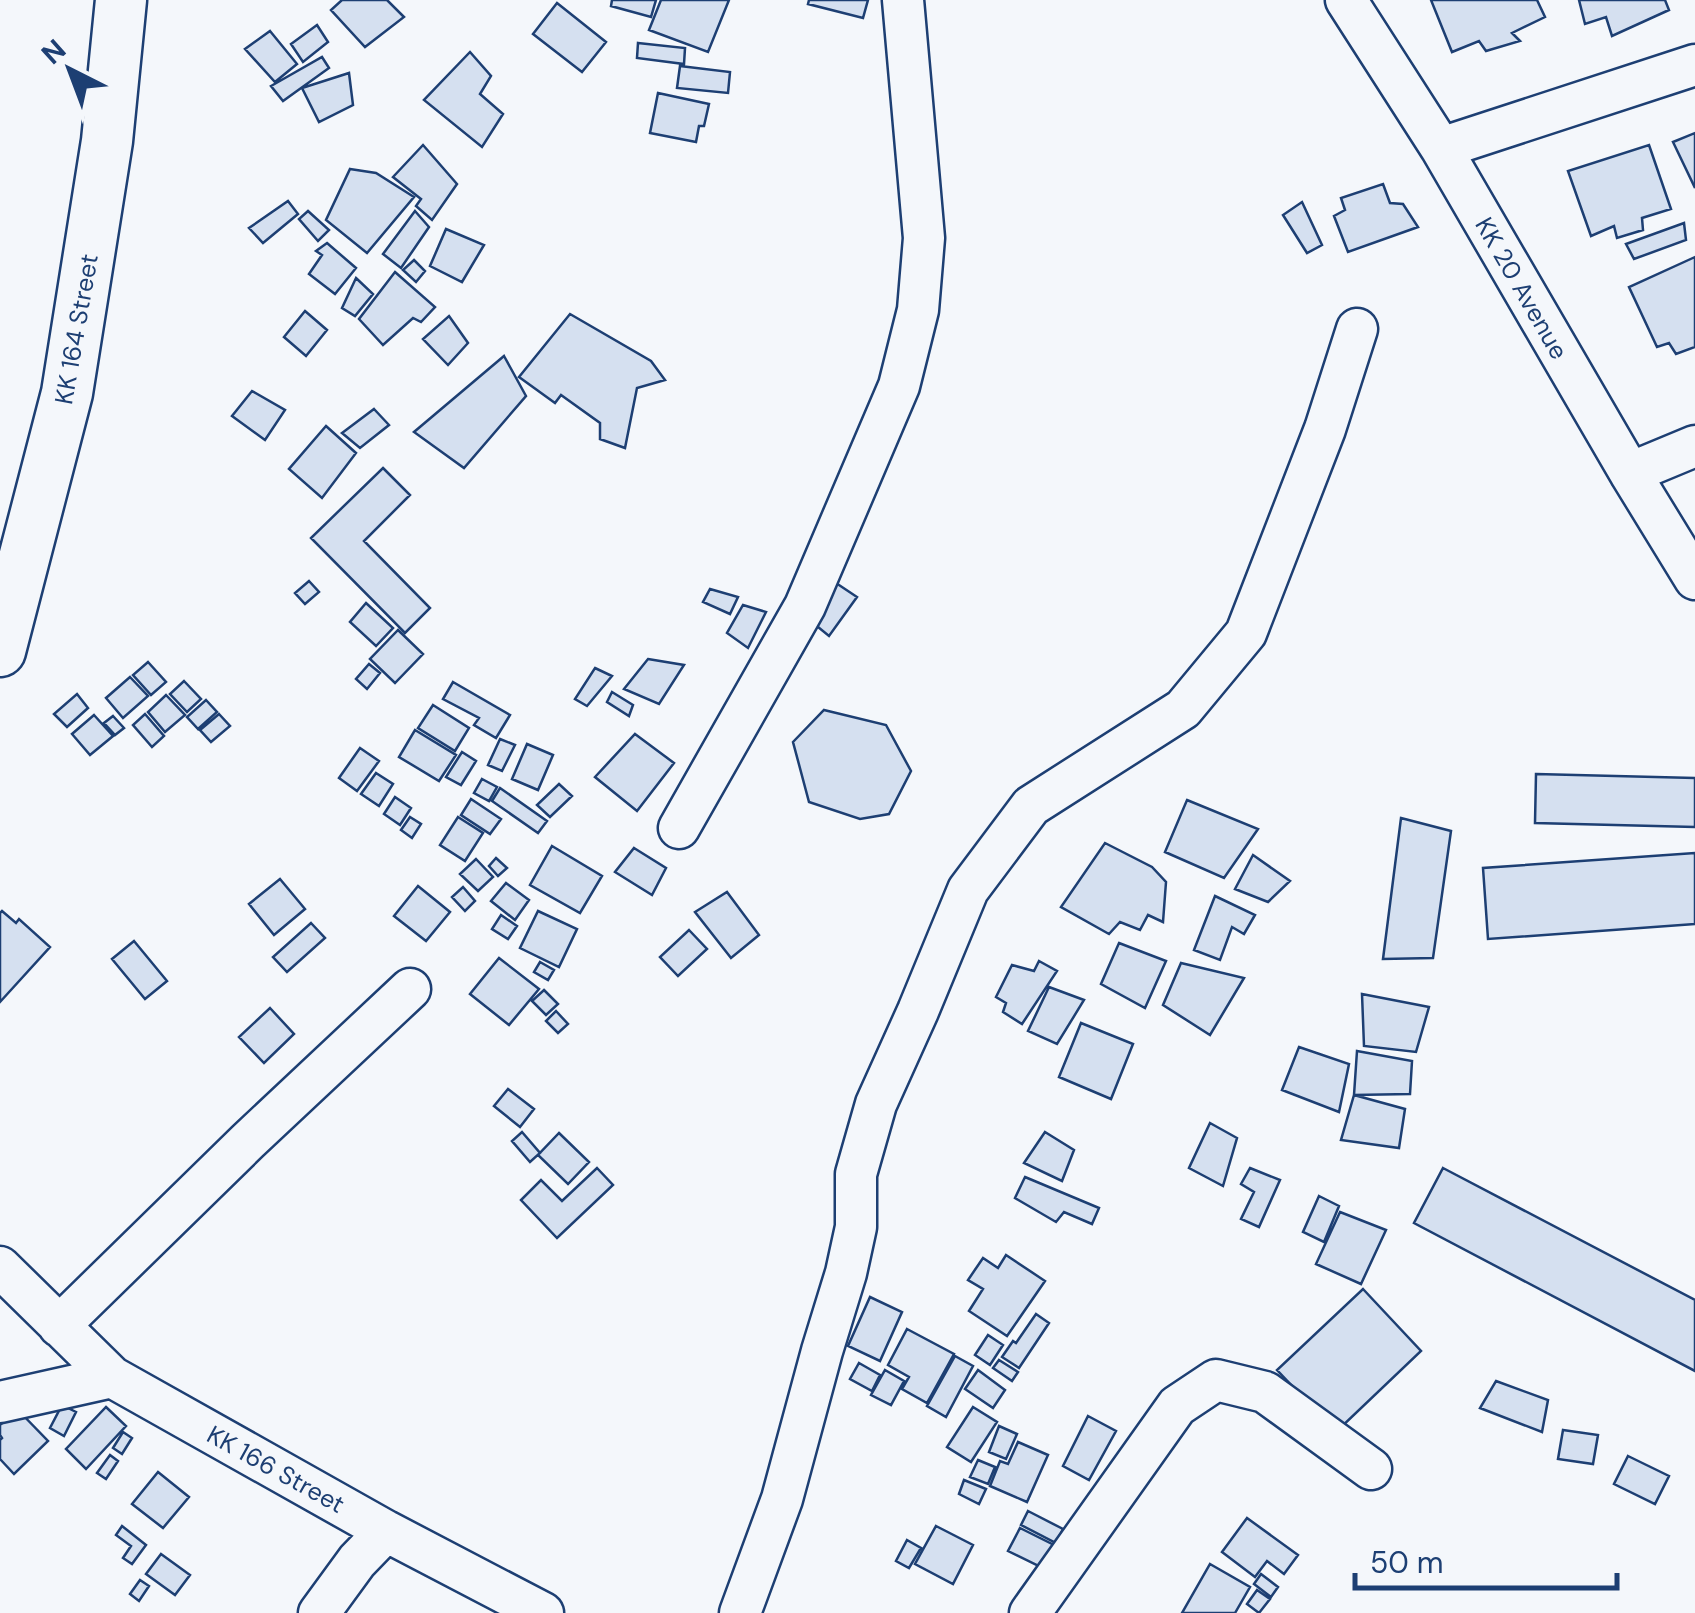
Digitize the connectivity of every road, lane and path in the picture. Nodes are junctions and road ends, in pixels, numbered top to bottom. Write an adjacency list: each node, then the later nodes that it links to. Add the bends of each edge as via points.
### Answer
1 (121, 0): 10 (main road, KK 164 Street, via 107,140 67,393)
2 (903, 0): 11 (street, via 924,238 918,310 899,386 805,606)
3 (1346, 0): 5 (street, KK 20 Avenue)
4 (1695, 65): 5 (street)
5 (1441, 148): 8 (street, KK 20 Avenue)
6 (1356, 329): 21 (street, via 1246,633 1182,708 1030,806 968,890 876,1104 856,1174 856,1227 846,1273 782,1499)
7 (1695, 446): 8 (street)
8 (1630, 474): 9 (street, KK 20 Avenue)
9 (1695, 578)
10 (0, 651)
11 (678, 828)
12 (410, 989): 14 (street)
13 (0, 1267): 14 (street, KK 166 Street)
14 (59, 1326): 15 (street, KK 166 Street)
15 (112, 1377): 16 (street); 18 (street, KK 166 Street)
16 (0, 1402)
17 (1371, 1469): 22 (street, via 1264,1392 1216,1380 1178,1406)
18 (386, 1531): 19 (street); 20 (street, KK 166 Street)
19 (319, 1613)
20 (542, 1613)
21 (740, 1613)
22 (1030, 1613)

